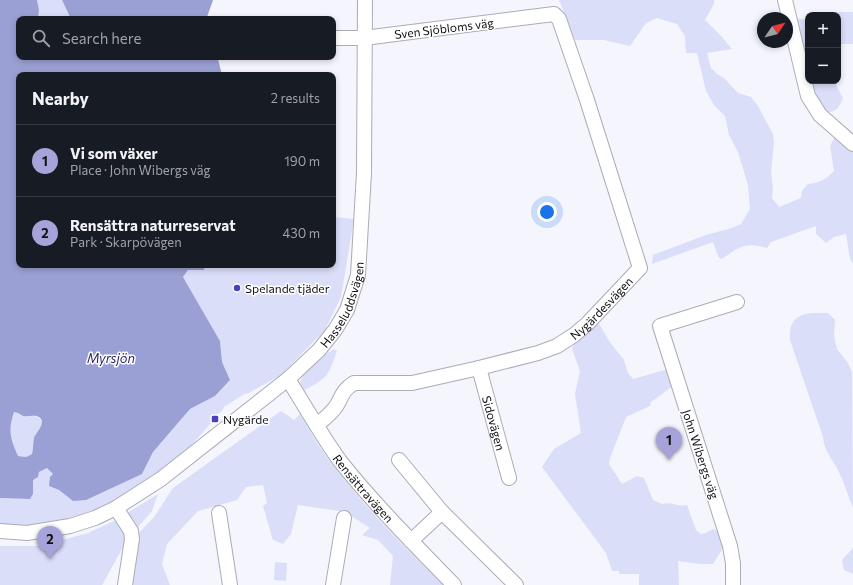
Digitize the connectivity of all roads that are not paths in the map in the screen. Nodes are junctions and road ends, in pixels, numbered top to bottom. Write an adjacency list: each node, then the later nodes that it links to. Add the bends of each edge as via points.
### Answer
1 (365, 0): 5 (street, Hasseluddsvägen)
2 (785, 0): 6 (street, via 808,96 820,115)
3 (554, 14): 5 (street, Sven Sjöbloms väg); 8 (street, Nygärdesvägen, via 559,19 574,60 640,268 587,324 557,346)
4 (336, 38): 5 (street, Sven Sjöbloms väg)
5 (364, 38): 9 (street, Hasseluddsvägen, via 364,173 358,278 347,310 335,330 319,350)
6 (853, 144)
7 (737, 302): 24 (street, John Wibergs väg, via 658,320 730,546)
8 (479, 368): 10 (street, Nygärdesvägen, via 412,383 354,383 347,387 330,415); 12 (street, Sidovägen)
9 (288, 379): 10 (street, Rensättravägen); 13 (street, Hasseluddsvägen, via 161,478)
10 (317, 425): 18 (street, Rensättravägen, via 341,462)
11 (399, 460): 14 (street)
12 (509, 478)
13 (116, 508): 17 (street, Hasseluddsvägen, via 70,526 27,533); 19 (street, via 131,531 132,539)
14 (442, 512): 18 (street); 23 (street)
15 (219, 513): 20 (street)
16 (344, 518): 21 (street)
17 (0, 532)
18 (411, 541): 22 (street, Rensättravägen)
19 (125, 585)
20 (230, 585)
21 (333, 585)
22 (454, 585)
23 (516, 585)
24 (733, 585)

